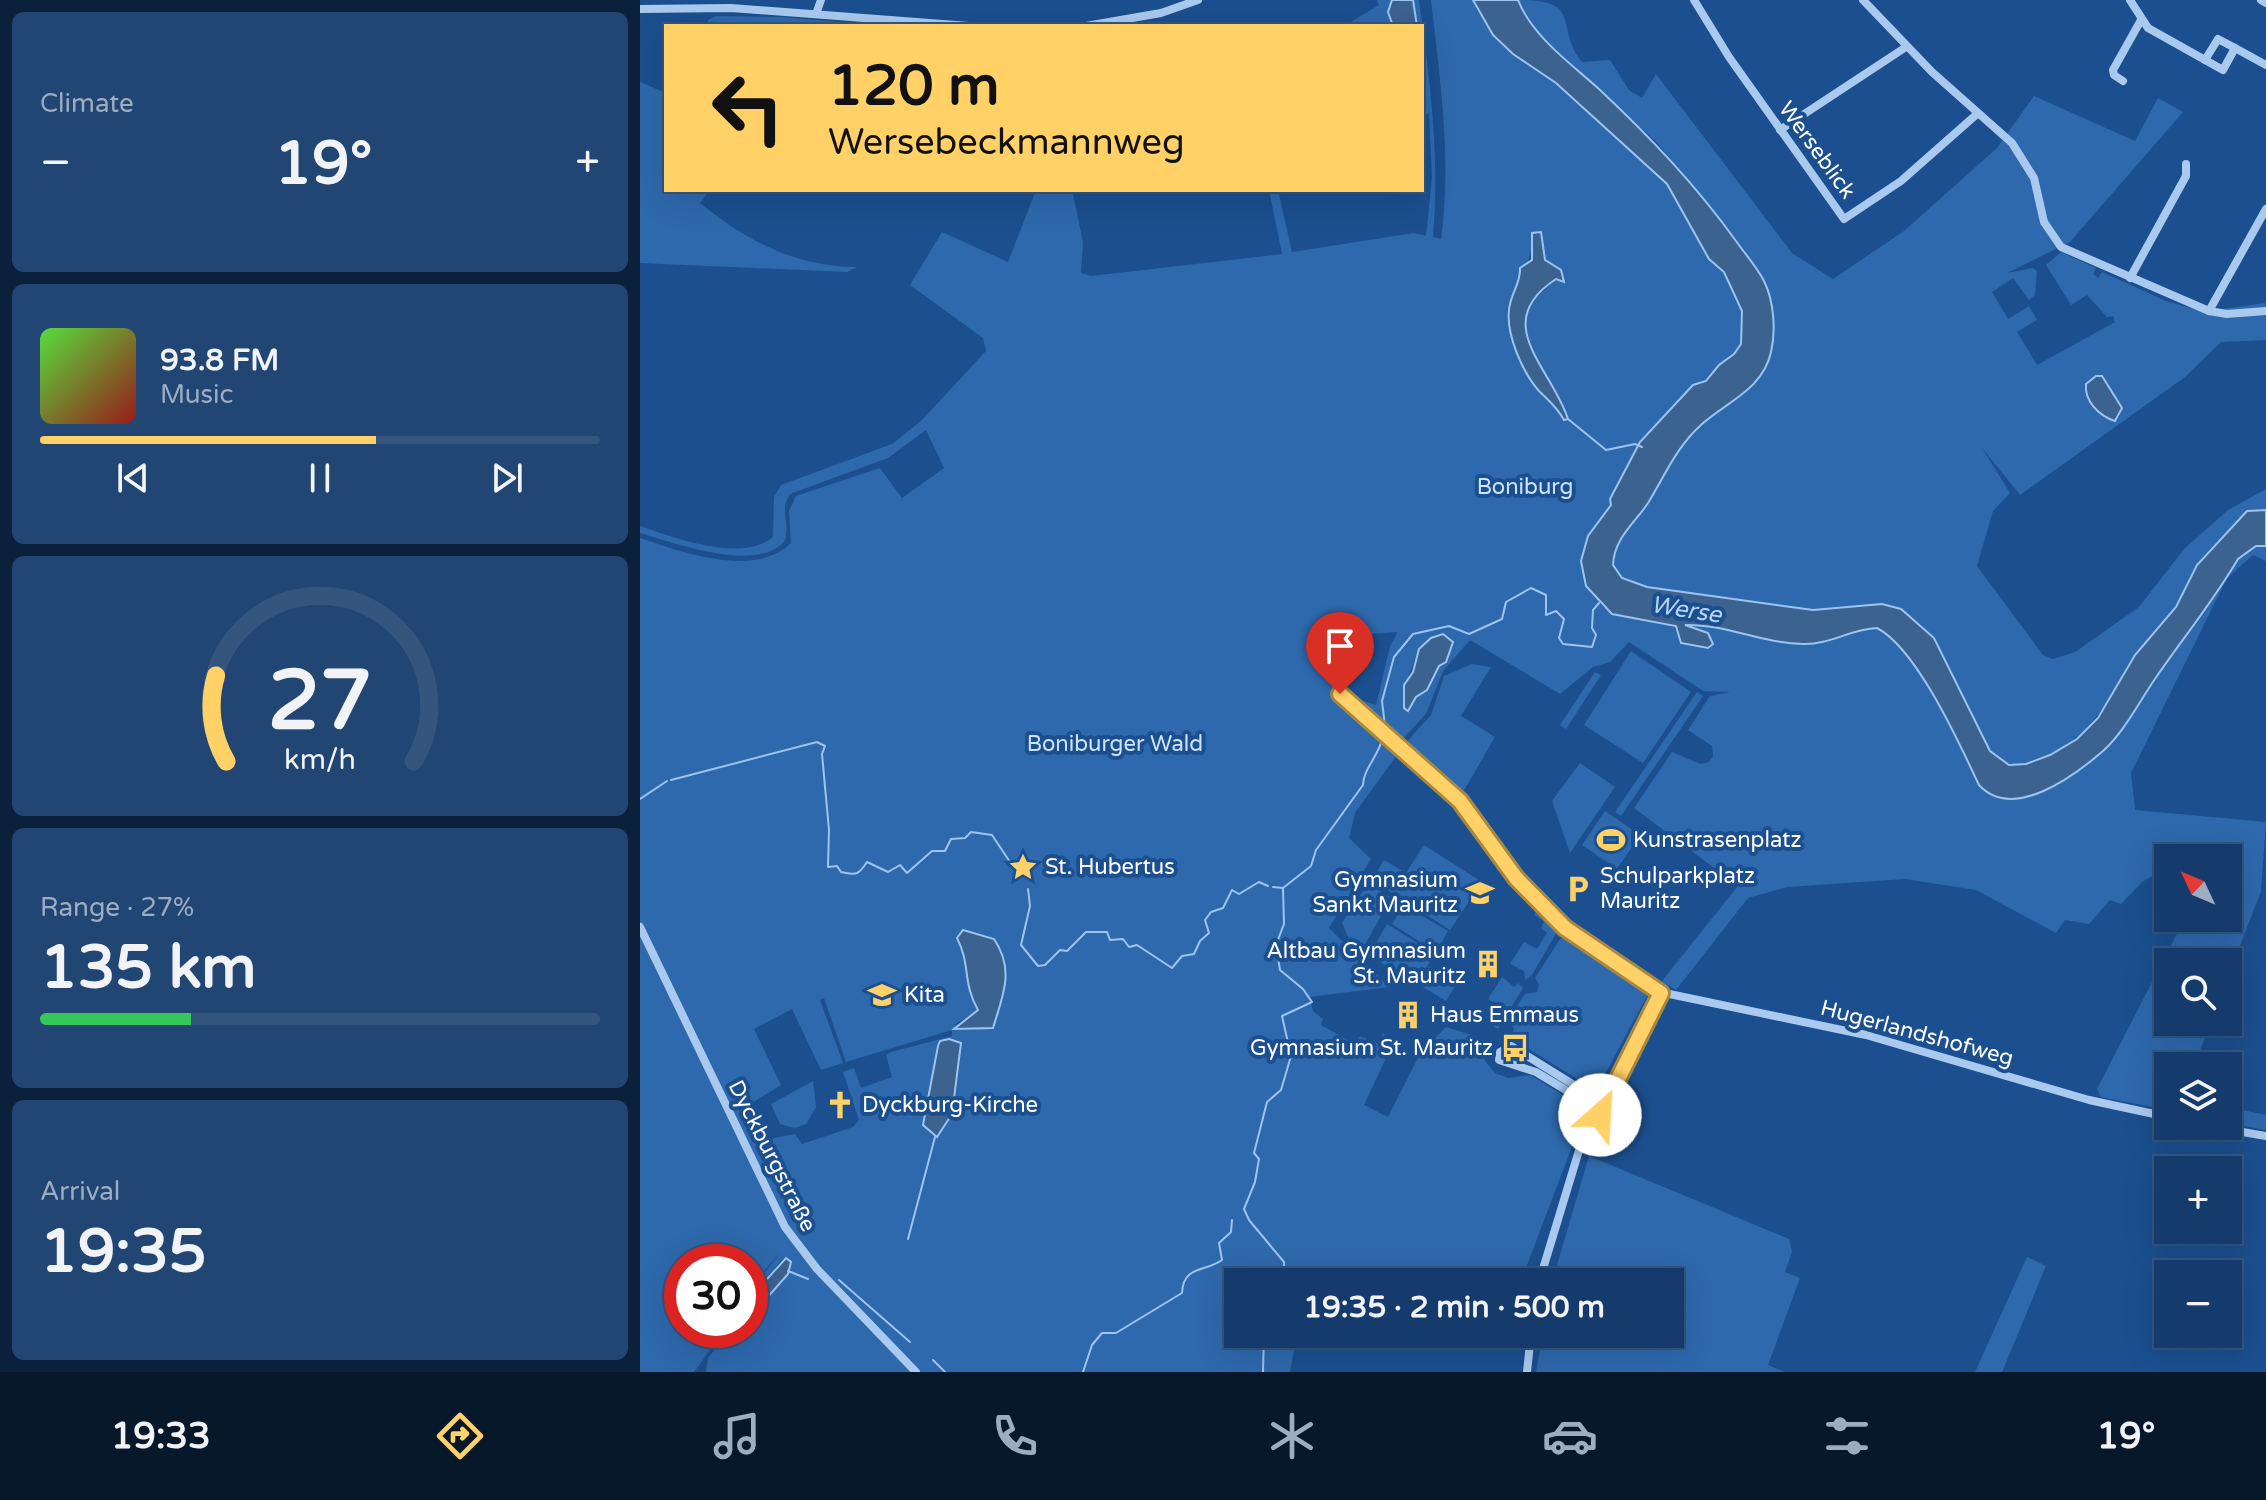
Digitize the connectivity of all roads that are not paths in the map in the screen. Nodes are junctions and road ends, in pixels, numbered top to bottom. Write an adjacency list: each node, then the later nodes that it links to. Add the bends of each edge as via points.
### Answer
1 (821, 0): 9 (street)
2 (1198, 0): 12 (street, via 1161,13)
3 (1694, 0): 19 (street, Werseblick)
4 (1863, 0): 13 (street)
5 (2130, 0): 10 (street)
6 (652, 4): 7 (street); 8 (street)
7 (704, 4): 9 (street)
8 (640, 9)
9 (816, 14): 11 (street)
10 (2141, 20): 15 (street); 17 (street, via 2113,70)
11 (944, 24)
12 (1098, 24)
13 (1906, 47): 18 (street); 19 (street)
14 (2235, 48): 15 (street, via 2218,39); 15 (street, via 2223,70); 16 (street)
15 (2205, 60)
16 (2266, 65)
17 (2123, 81)
18 (1977, 114): 19 (street, Werseblick, via 1901,181 1844,219); 22 (street, via 2024,159 2044,222 2061,247)
19 (1780, 130)
20 (2186, 164): 22 (street, via 2186,176)
21 (2266, 209): 23 (street)
22 (2130, 278): 23 (street)
23 (2209, 311): 24 (street)
24 (2266, 311)
25 (1340, 694): 27 (street, via 1460,801 1516,878 1565,928)
26 (640, 927): 35 (street, Dyckburgstraße, via 789,1233)
27 (1658, 992): 29 (street, Hugerlandshofweg, via 1866,1035); 31 (street, via 1600,1115)
28 (1584, 1101): 28 (street, via 1579,1088 1515,1048 1500,1052 1503,1064 1536,1072); 31 (street)
29 (2154, 1114)
30 (2242, 1132): 32 (street)
31 (1584, 1134): 33 (street)
32 (2266, 1136)
33 (1543, 1268)
34 (1530, 1348): 36 (street)
35 (916, 1372)
36 (1527, 1372)

